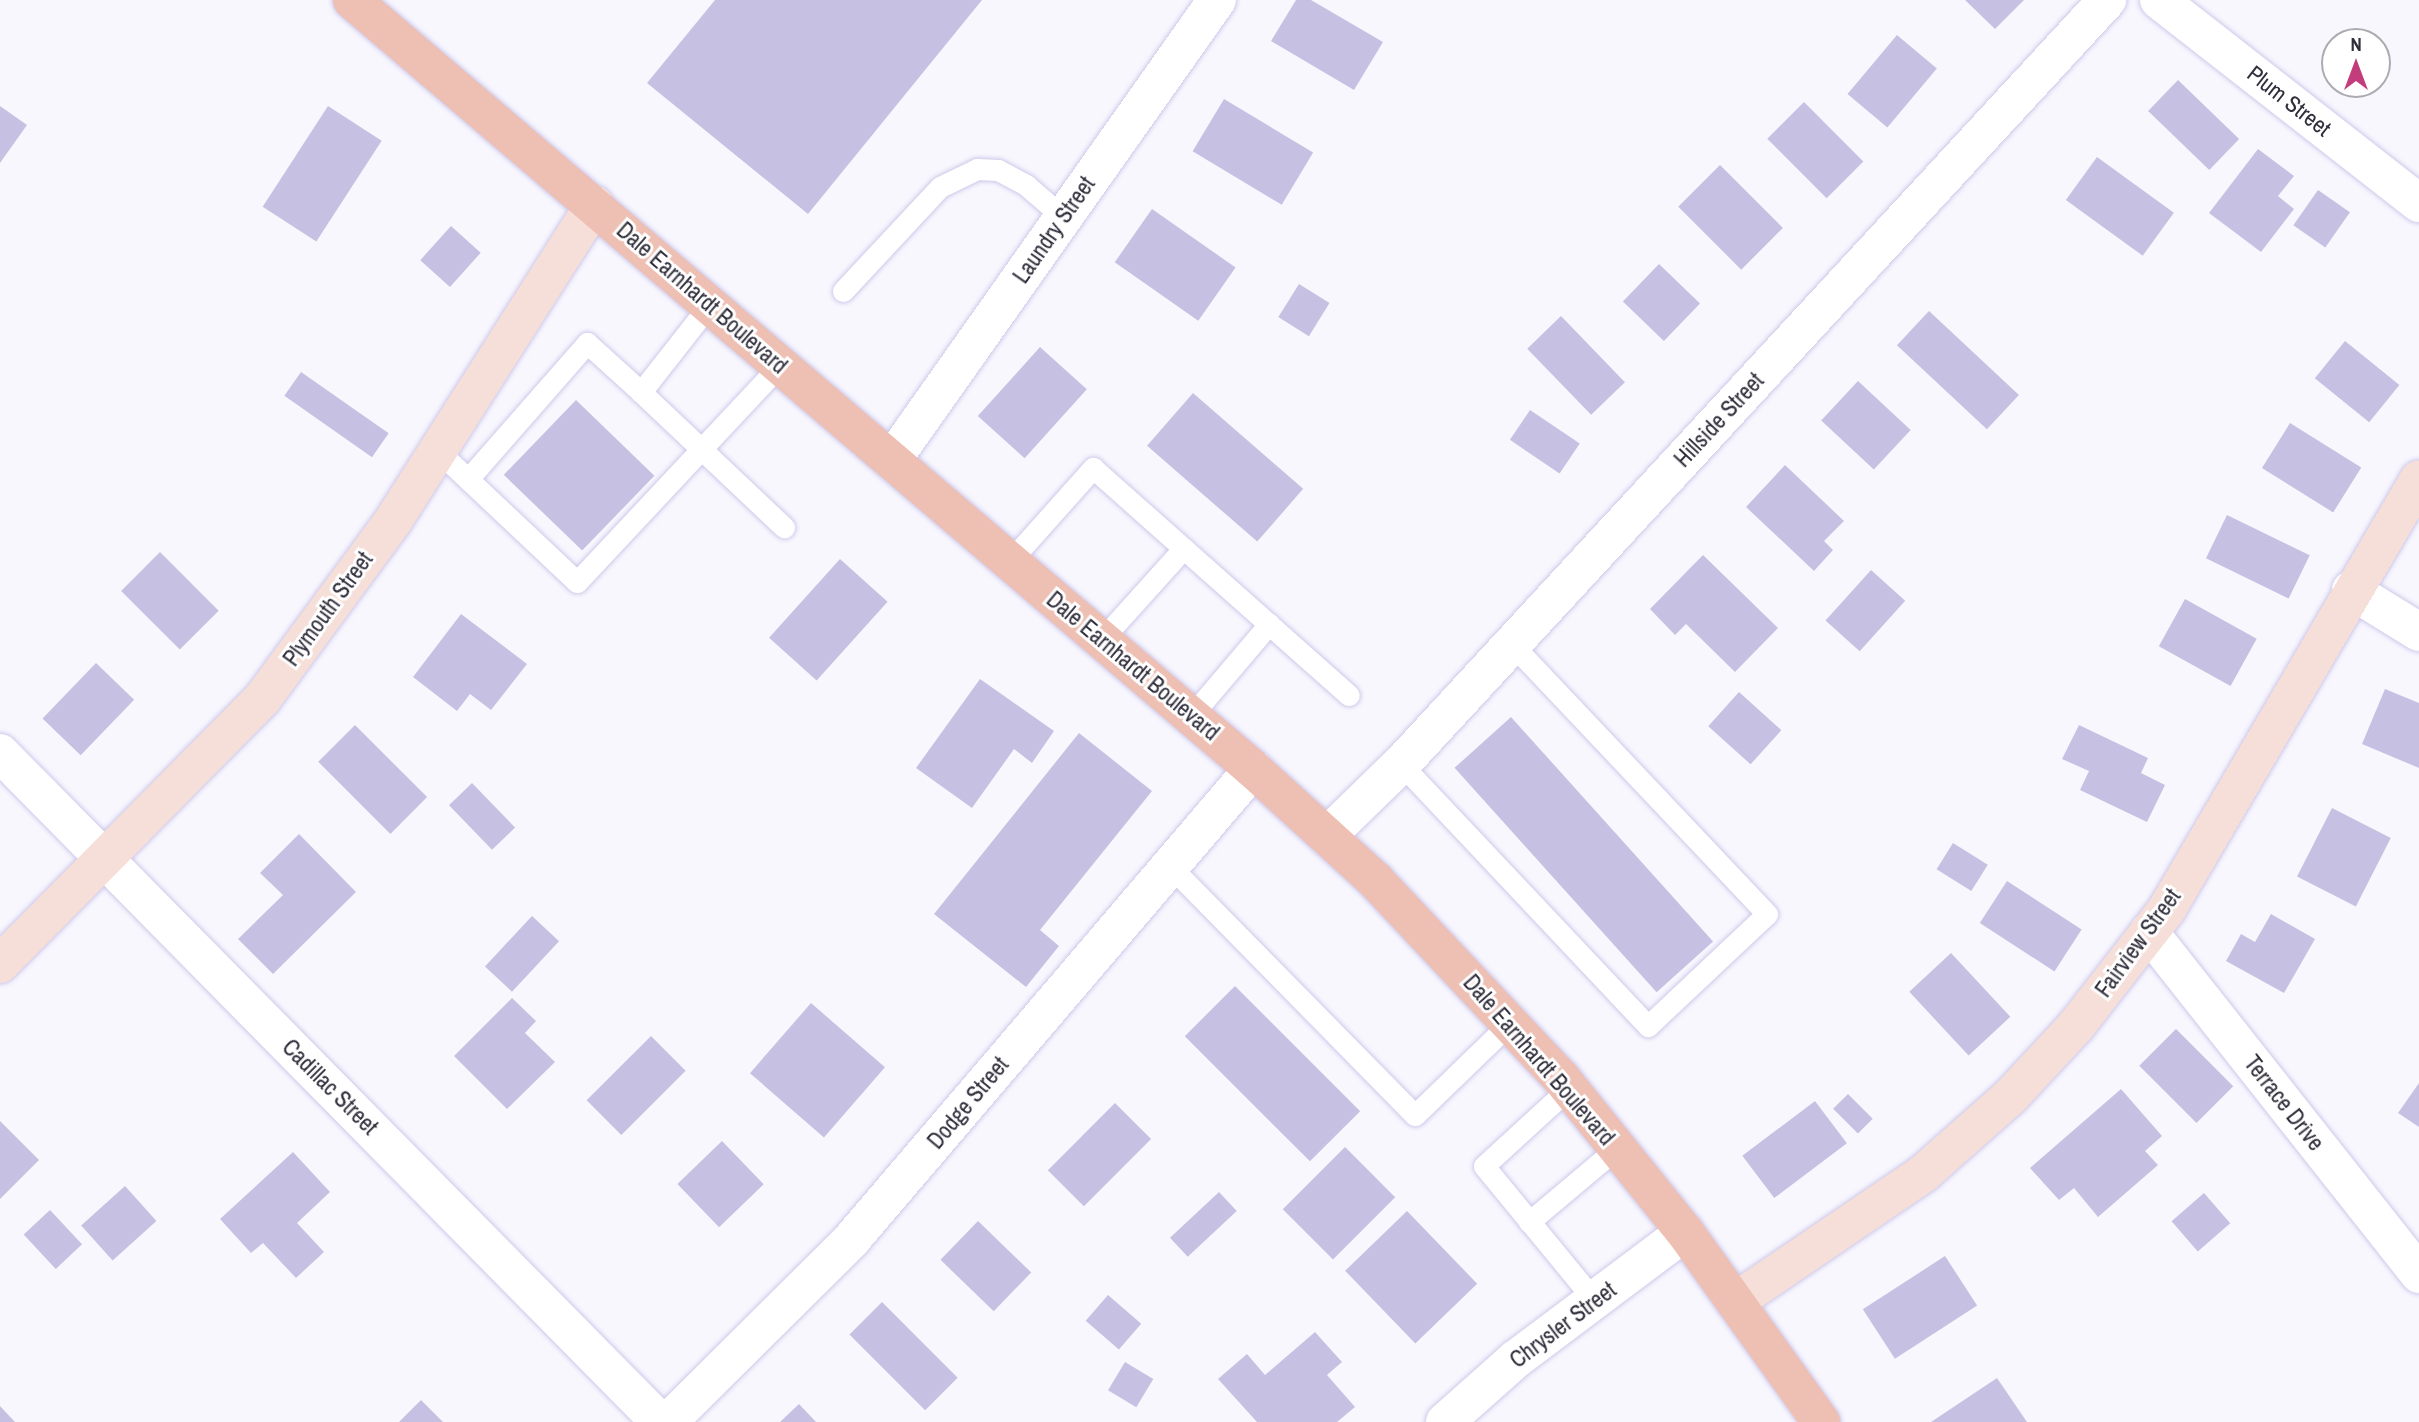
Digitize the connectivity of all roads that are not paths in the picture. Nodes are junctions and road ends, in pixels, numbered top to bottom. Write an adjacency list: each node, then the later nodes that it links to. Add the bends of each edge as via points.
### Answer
1 (352, 0): 6 (main road, Dale Earnhardt Boulevard)
2 (1217, 0): 7 (street, Laundry Street)
3 (2107, 0): 24 (street, Hillside Street)
4 (2159, 0): 5 (street, Plum Street)
5 (2419, 203)
6 (594, 205): 9 (main road, Dale Earnhardt Boulevard); 13 (street, Plymouth Street)
7 (1063, 218): 8 (lane, via 1026,185 998,170 977,169 940,187); 14 (street, Laundry Street)
8 (843, 290)
9 (710, 304): 10 (main road, Dale Earnhardt Boulevard); 11 (lane)
10 (780, 365): 12 (lane); 14 (main road, Dale Earnhardt Boulevard)
11 (641, 391): 12 (lane); 15 (lane, via 587,343)
12 (701, 449): 15 (lane, via 577,582); 17 (lane)
13 (438, 451): 15 (lane); 31 (street, Plymouth Street, via 393,521 263,698)
14 (892, 460): 19 (main road, Dale Earnhardt Boulevard)
15 (468, 479)
16 (2419, 480): 20 (street, Fairview Street)
17 (784, 527)
18 (1184, 548): 19 (lane, via 1093,468); 21 (lane); 23 (lane)
19 (1010, 561): 23 (main road, Dale Earnhardt Boulevard)
20 (2351, 590): 22 (street); 33 (street, Fairview Street, via 2167,909)
21 (1269, 624): 25 (lane); 26 (lane)
22 (2419, 632)
23 (1102, 639): 26 (main road, Dale Earnhardt Boulevard)
24 (1512, 644): 28 (street, Hillside Street); 28 (lane, via 1767,914 1648,1026)
25 (1349, 695)
26 (1191, 716): 29 (main road, Dale Earnhardt Boulevard)
27 (0, 753): 31 (street, Cadillac Street)
28 (1401, 764): 30 (street, Hillside Street)
29 (1253, 769): 30 (main road, Dale Earnhardt Boulevard); 32 (street, Dodge Street)
30 (1326, 836): 35 (main road, Dale Earnhardt Boulevard, via 1377,881)
31 (106, 859): 34 (street, Plymouth Street); 43 (street, Cadillac Street)
32 (1170, 866): 35 (lane, via 1415,1115); 44 (street, Dodge Street, via 852,1239)
33 (2149, 932): 40 (street, Terrace Drive); 42 (street, Fairview Street, via 2076,1026 2010,1097 1924,1173)
34 (0, 964)
35 (1510, 1023): 36 (main road, Dale Earnhardt Boulevard)
36 (1569, 1088): 37 (main road, Dale Earnhardt Boulevard); 38 (lane, via 1483,1166)
37 (1616, 1148): 38 (lane); 39 (main road, Dale Earnhardt Boulevard)
38 (1529, 1222): 41 (lane)
39 (1685, 1232): 41 (street, Chrysler Street); 42 (main road, Dale Earnhardt Boulevard)
40 (2419, 1274)
41 (1594, 1300): 45 (street, Chrysler Street, via 1516,1359)
42 (1736, 1301): 46 (main road, Dale Earnhardt Boulevard)
43 (660, 1422)
44 (668, 1422)
45 (1445, 1422)
46 (1821, 1422)

